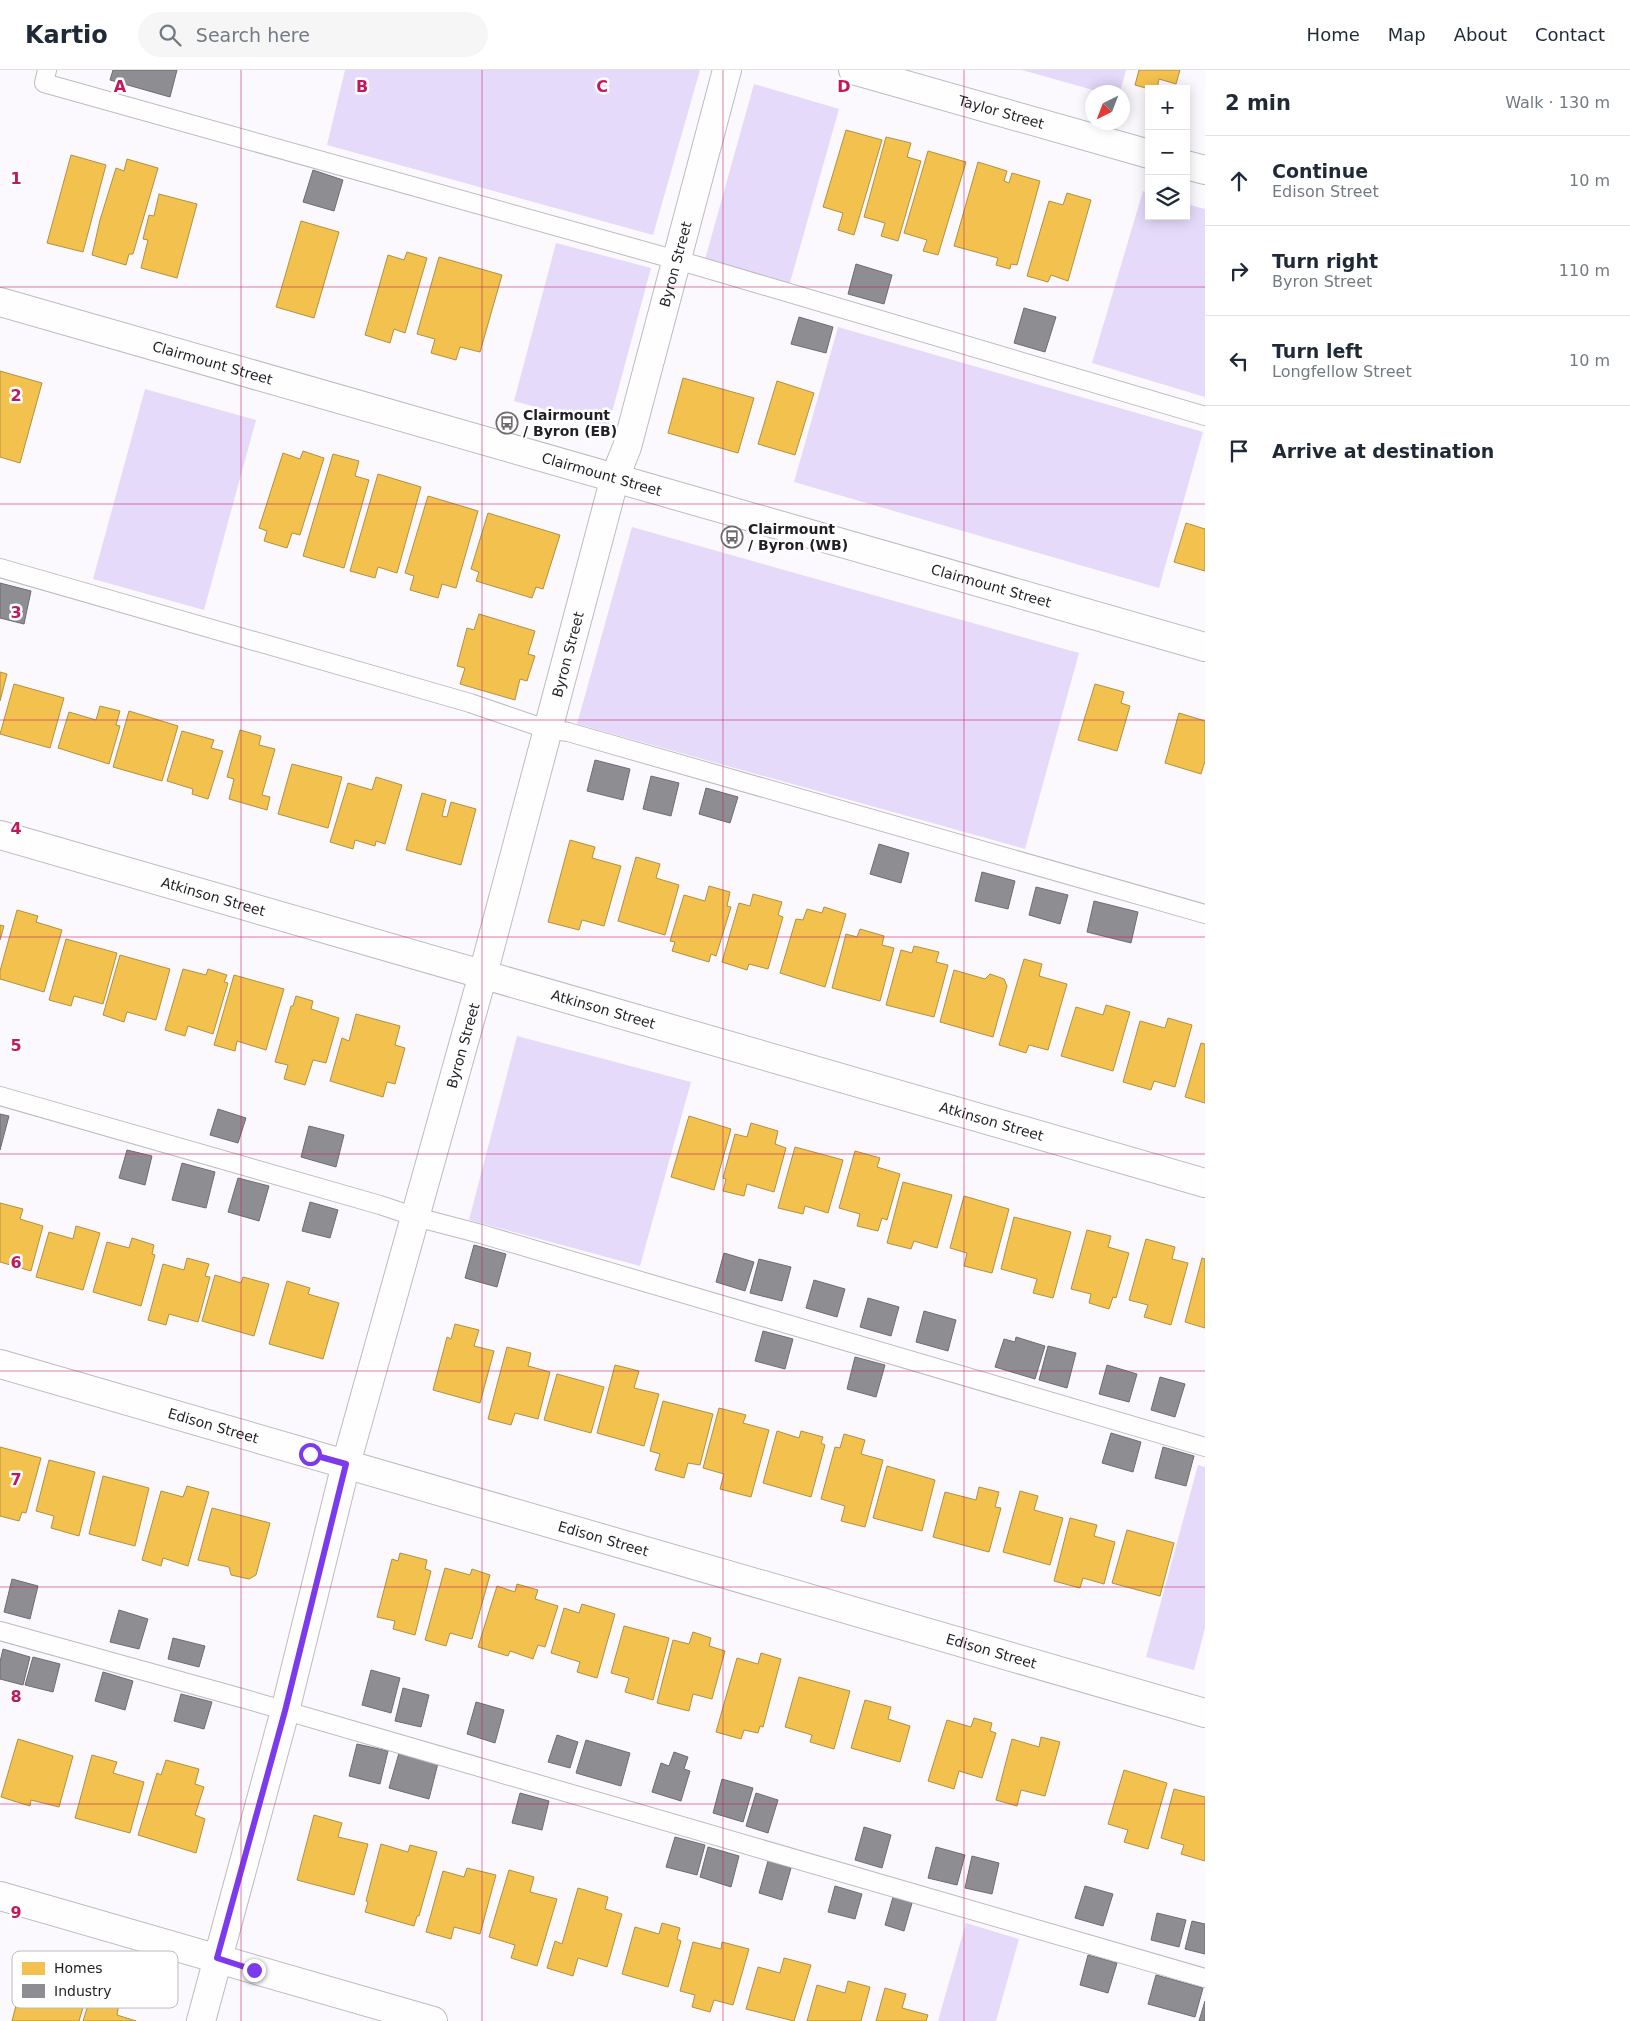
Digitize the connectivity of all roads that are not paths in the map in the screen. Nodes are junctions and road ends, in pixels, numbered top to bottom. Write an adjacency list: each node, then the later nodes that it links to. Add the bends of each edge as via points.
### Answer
1 (48, 70): 7 (lane, via 44,83)
2 (727, 70): 7 (street, Byron Street)
3 (853, 70): 4 (street, Taylor Street)
4 (1145, 153)
5 (1190, 166): 6 (street)
6 (1205, 170)
7 (677, 261): 9 (lane); 10 (street, Byron Street, via 628,447)
8 (0, 302): 10 (street, Clairmount Street)
9 (1205, 416)
10 (615, 477): 12 (street, Clairmount Street); 13 (street, Byron Street)
11 (0, 568): 13 (lane, via 470,703)
12 (1205, 647)
13 (546, 729): 15 (lane, via 568,732); 16 (street, Byron Street)
14 (0, 835): 16 (street, Atkinson Street)
15 (1205, 914)
16 (483, 974): 18 (street, Atkinson Street); 19 (street, Byron Street)
17 (0, 1096): 19 (lane)
18 (1205, 1183)
19 (416, 1218): 21 (lane, via 481,1234); 22 (street, Byron Street)
20 (0, 1364): 22 (street, Edison Street)
21 (1205, 1448)
22 (346, 1464): 24 (street, Byron Street); 25 (street, Edison Street)
23 (0, 1631): 24 (lane)
24 (285, 1711): 27 (street, Byron Street); 28 (lane)
25 (1205, 1713)
26 (0, 1896): 27 (street)
27 (217, 1958): 29 (street, Byron Street); 30 (street)
28 (1205, 1978)
29 (201, 2021)
30 (433, 2021)

